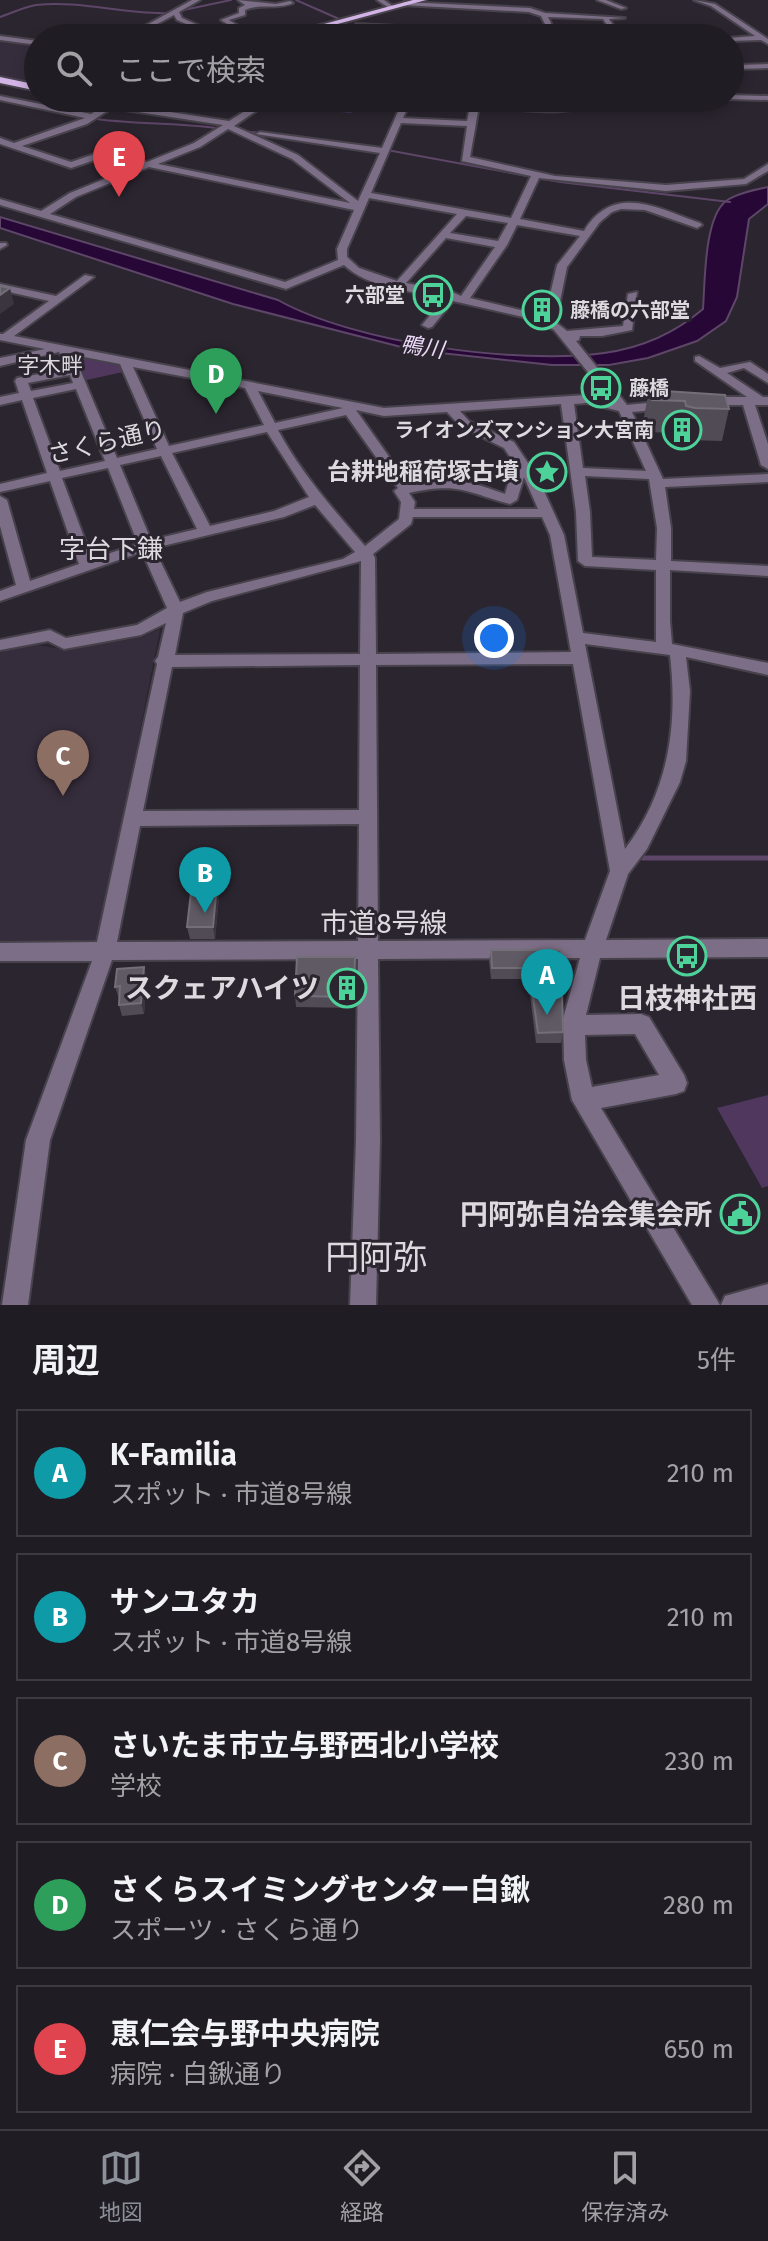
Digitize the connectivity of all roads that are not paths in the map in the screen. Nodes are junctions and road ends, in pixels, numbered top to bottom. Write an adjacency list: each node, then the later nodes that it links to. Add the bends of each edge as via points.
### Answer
1 (197, 0): 15 (street)
2 (241, 0): 7 (street)
3 (380, 0): 12 (street)
4 (422, 0): 11 (main road)
5 (600, 0): 13 (street)
6 (703, 1): 28 (street)
7 (250, 3): 8 (street); 22 (street, via 241,9 242,15 224,20)
8 (290, 3)
9 (448, 3): 11 (street); 14 (street); 25 (street)
10 (538, 3): 14 (street)
11 (404, 4): 12 (main road)
12 (391, 7): 16 (main road)
13 (623, 8)
14 (530, 10): 17 (street)
15 (175, 12): 20 (street); 21 (street)
16 (361, 14): 23 (main road); 24 (street)
17 (544, 15): 18 (street); 26 (street)
18 (605, 18): 19 (street); 27 (street)
19 (622, 18)
20 (152, 24)
21 (191, 24)
22 (231, 24)
23 (326, 24)
24 (359, 24)
25 (440, 24)
26 (548, 24)
27 (609, 24)
28 (743, 24)
29 (744, 25): 32 (street)
30 (0, 38): 33 (street)
31 (744, 39): 32 (street)
32 (766, 39)
33 (24, 41)
34 (768, 66): 35 (street)
35 (744, 67)
36 (0, 80): 37 (main road)
37 (24, 85)
38 (24, 93): 42 (street)
39 (744, 97): 41 (street)
40 (0, 98): 42 (street)
41 (768, 98)
42 (10, 99): 43 (street); 44 (street)
43 (24, 102)
44 (0, 105)
45 (65, 112): 51 (street)
46 (100, 112): 51 (street)
47 (153, 112): 54 (street)
48 (250, 112): 54 (street)
49 (402, 112): 52 (street)
50 (473, 112): 53 (street)
51 (91, 118): 57 (street)
52 (398, 120): 53 (street); 59 (street)
53 (471, 124): 62 (street, via 467,161)
54 (230, 125): 55 (street); 60 (street, via 197,145)
55 (243, 132): 59 (street); 65 (street, via 305,164)
56 (0, 141): 57 (street)
57 (12, 146): 58 (street); 60 (street, via 71,165 101,155)
58 (0, 150)
59 (384, 151): 65 (street)
60 (141, 165): 65 (street); 68 (street, via 64,199)
61 (768, 167): 63 (street, via 746,181)
62 (536, 175): 63 (street); 69 (street)
63 (664, 188): 66 (street)
64 (0, 202): 68 (street)
65 (361, 203): 67 (street); 74 (street, via 342,249)
66 (654, 209): 70 (street); 71 (street, via 613,208 599,216)
67 (462, 214): 69 (street); 72 (street)
68 (41, 215): 74 (street, via 286,286)
69 (514, 223): 71 (street); 73 (street)
70 (697, 225)
71 (587, 234): 82 (street, via 562,265 552,316)
72 (444, 235): 73 (street); 76 (street)
73 (502, 245): 80 (street)
74 (344, 261): 76 (street, via 364,275)
75 (89, 277): 81 (street)
76 (399, 285): 79 (street)
77 (0, 287): 81 (street)
78 (633, 294): 85 (street, via 628,328 571,333)
79 (452, 295): 80 (street); 83 (street)
80 (465, 298): 82 (street)
81 (58, 300): 84 (street)
82 (546, 320): 85 (street)
83 (428, 325)
84 (3, 338): 86 (street)
85 (572, 340): 103 (street)
86 (65, 350): 88 (street); 89 (street); 90 (street)
87 (699, 359): 91 (street)
88 (125, 361): 94 (street); 106 (street)
89 (0, 362)
90 (74, 371): 93 (street); 95 (street, via 21,381)
91 (718, 372): 92 (street, via 746,364); 99 (street)
92 (768, 379)
93 (80, 385): 95 (street); 107 (street)
94 (250, 387): 101 (street); 104 (street)
95 (26, 395): 97 (street); 111 (street)
96 (567, 400): 102 (street); 103 (street, via 587,399); 110 (street)
97 (0, 401)
98 (698, 401): 99 (street)
99 (759, 401): 105 (street)
100 (683, 403): 103 (street)
101 (354, 409): 102 (street); 104 (street, さくら通り); 115 (street)
102 (451, 409): 109 (street, via 465,424 509,445)
103 (624, 409): 113 (street)
104 (270, 428): 106 (street, さくら通り); 116 (street)
105 (765, 445): 108 (street)
106 (165, 452): 107 (street, さくら通り); 120 (street)
107 (112, 463): 111 (street, さくら通り); 121 (street)
108 (768, 465)
109 (523, 467): 115 (street, via 510,500 465,484); 119 (street)
110 (578, 472): 113 (street); 124 (street, via 585,561)
111 (55, 476): 114 (street, さくら通り); 123 (street)
112 (768, 478): 113 (street)
113 (656, 479): 124 (street)
114 (0, 488)
115 (406, 490): 118 (street, via 401,491)
116 (317, 499): 120 (street); 122 (street)
117 (0, 500): 126 (street)
118 (407, 513): 119 (street); 122 (street, via 406,521)
119 (547, 513): 129 (street, via 557,535)
120 (206, 532): 121 (street)
121 (146, 546): 123 (street); 128 (street)
122 (365, 553): 128 (street); 133 (street)
123 (87, 566): 126 (street)
124 (665, 567): 125 (street); 131 (street, via 662,621)
125 (768, 571)
126 (24, 587): 127 (street)
127 (0, 596)
128 (176, 610): 130 (street, via 141,630 64,644 50,635); 134 (street)
129 (577, 638): 131 (street); 132 (street)
130 (0, 645)
131 (671, 649): 135 (street); 138 (street, via 682,691 677,761 640,844)
132 (580, 658): 133 (street); 138 (street)
133 (368, 659): 134 (street); 136 (street)
134 (163, 661): 137 (street)
135 (768, 669)
136 (368, 817): 137 (street); 140 (street)
137 (132, 819): 143 (street)
138 (620, 871): 139 (street)
139 (592, 950): 140 (street, 市道8号線); 141 (street, 市道8号線); 144 (street)
140 (368, 951): 143 (street, 市道8号線); 148 (street)
141 (767, 951)
142 (0, 952): 143 (street, 市道8号線)
143 (105, 952): 147 (street, via 38,1140)
144 (575, 1025): 145 (street); 145 (street, via 641,1024 676,1083)
145 (583, 1100): 149 (street)
146 (768, 1297): 150 (street)
147 (15, 1305)
148 (363, 1305)
149 (707, 1305)
150 (734, 1305)

